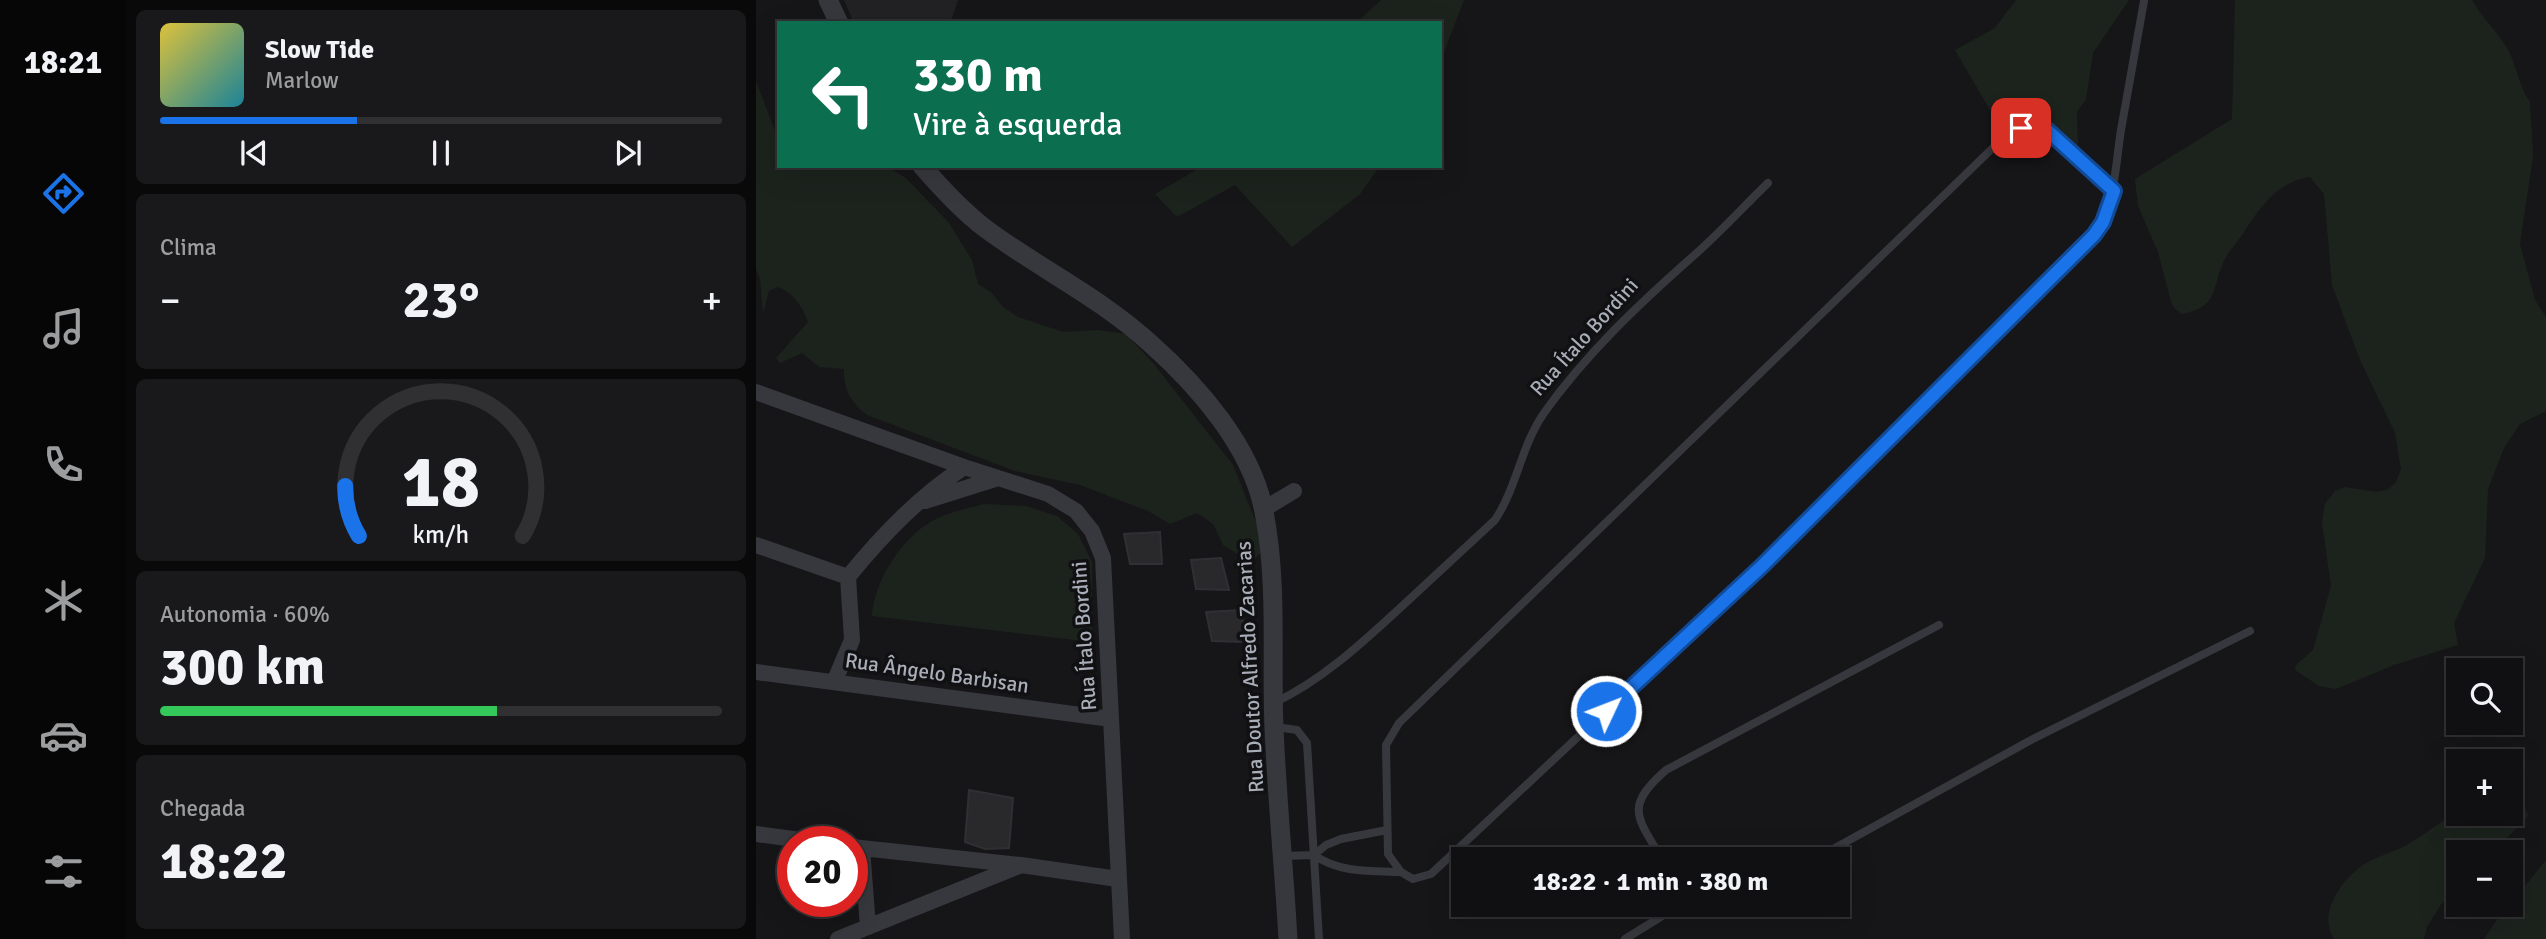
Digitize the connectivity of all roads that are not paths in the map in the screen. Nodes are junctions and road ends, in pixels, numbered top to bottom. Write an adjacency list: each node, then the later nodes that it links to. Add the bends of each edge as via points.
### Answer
1 (828, 0): 3 (street)
2 (2144, 1): 6 (lane)
3 (838, 21)
4 (924, 168): 14 (street, Rua Doutor Alfredo Zacarias, via 956,204 987,229 1149,342 1198,389 1243,454)
5 (1768, 183): 21 (lane, Rua Ítalo Bordini, via 1583,364 1533,430 1495,520 1360,643 1304,687)
6 (2114, 191): 24 (lane, via 2047,130 2021,128 2001,140 1399,723 1386,745); 33 (lane, via 2094,235 1762,566 1431,874 1413,879)
7 (756, 392): 8 (street, Rua Ítalo Bordini)
8 (921, 451): 9 (street, Rua Ítalo Bordini); 11 (street)
9 (964, 467): 10 (street, Rua Ítalo Bordini); 11 (street)
10 (998, 478): 13 (street); 22 (street, Rua Ítalo Bordini, via 1062,501 1092,531 1102,558)
11 (937, 487): 13 (street)
12 (1294, 491): 14 (street)
13 (923, 501): 16 (street, via 885,531)
14 (1264, 509): 21 (street, Rua Doutor Alfredo Zacarias, via 1273,577)
15 (756, 545): 16 (street)
16 (848, 577): 20 (street, via 852,640)
17 (1939, 625): 27 (lane, via 1666,770 1639,802 1638,818)
18 (2250, 631): 28 (lane, via 2031,740)
19 (756, 672): 20 (street, Rua Ângelo Barbisan)
20 (835, 680): 22 (street, Rua Ângelo Barbisan)
21 (1274, 703): 23 (street, Rua Doutor Alfredo Zacarias)
22 (1111, 719): 34 (street, Rua Ítalo Bordini)
23 (1274, 727): 30 (lane, via 1297,730 1307,743); 31 (street, Rua Doutor Alfredo Zacarias)
24 (1387, 830): 30 (lane, via 1341,839); 33 (lane, via 1388,854)
25 (756, 834): 26 (street)
26 (777, 837)
27 (1655, 847)
28 (1837, 847)
29 (868, 848): 32 (street)
30 (1314, 855): 31 (lane); 33 (lane, via 1328,865 1346,869); 41 (lane)
31 (1283, 856): 40 (street, Rua Doutor Alfredo Zacarias)
32 (1021, 865): 34 (street); 37 (street)
33 (1401, 872)
34 (1118, 879): 39 (street, Rua Ítalo Bordini)
35 (867, 917): 37 (street)
36 (1661, 917): 42 (lane)
37 (868, 927): 38 (street)
38 (838, 939)
39 (1122, 939)
40 (1288, 939)
41 (1320, 939)
42 (1625, 939)

